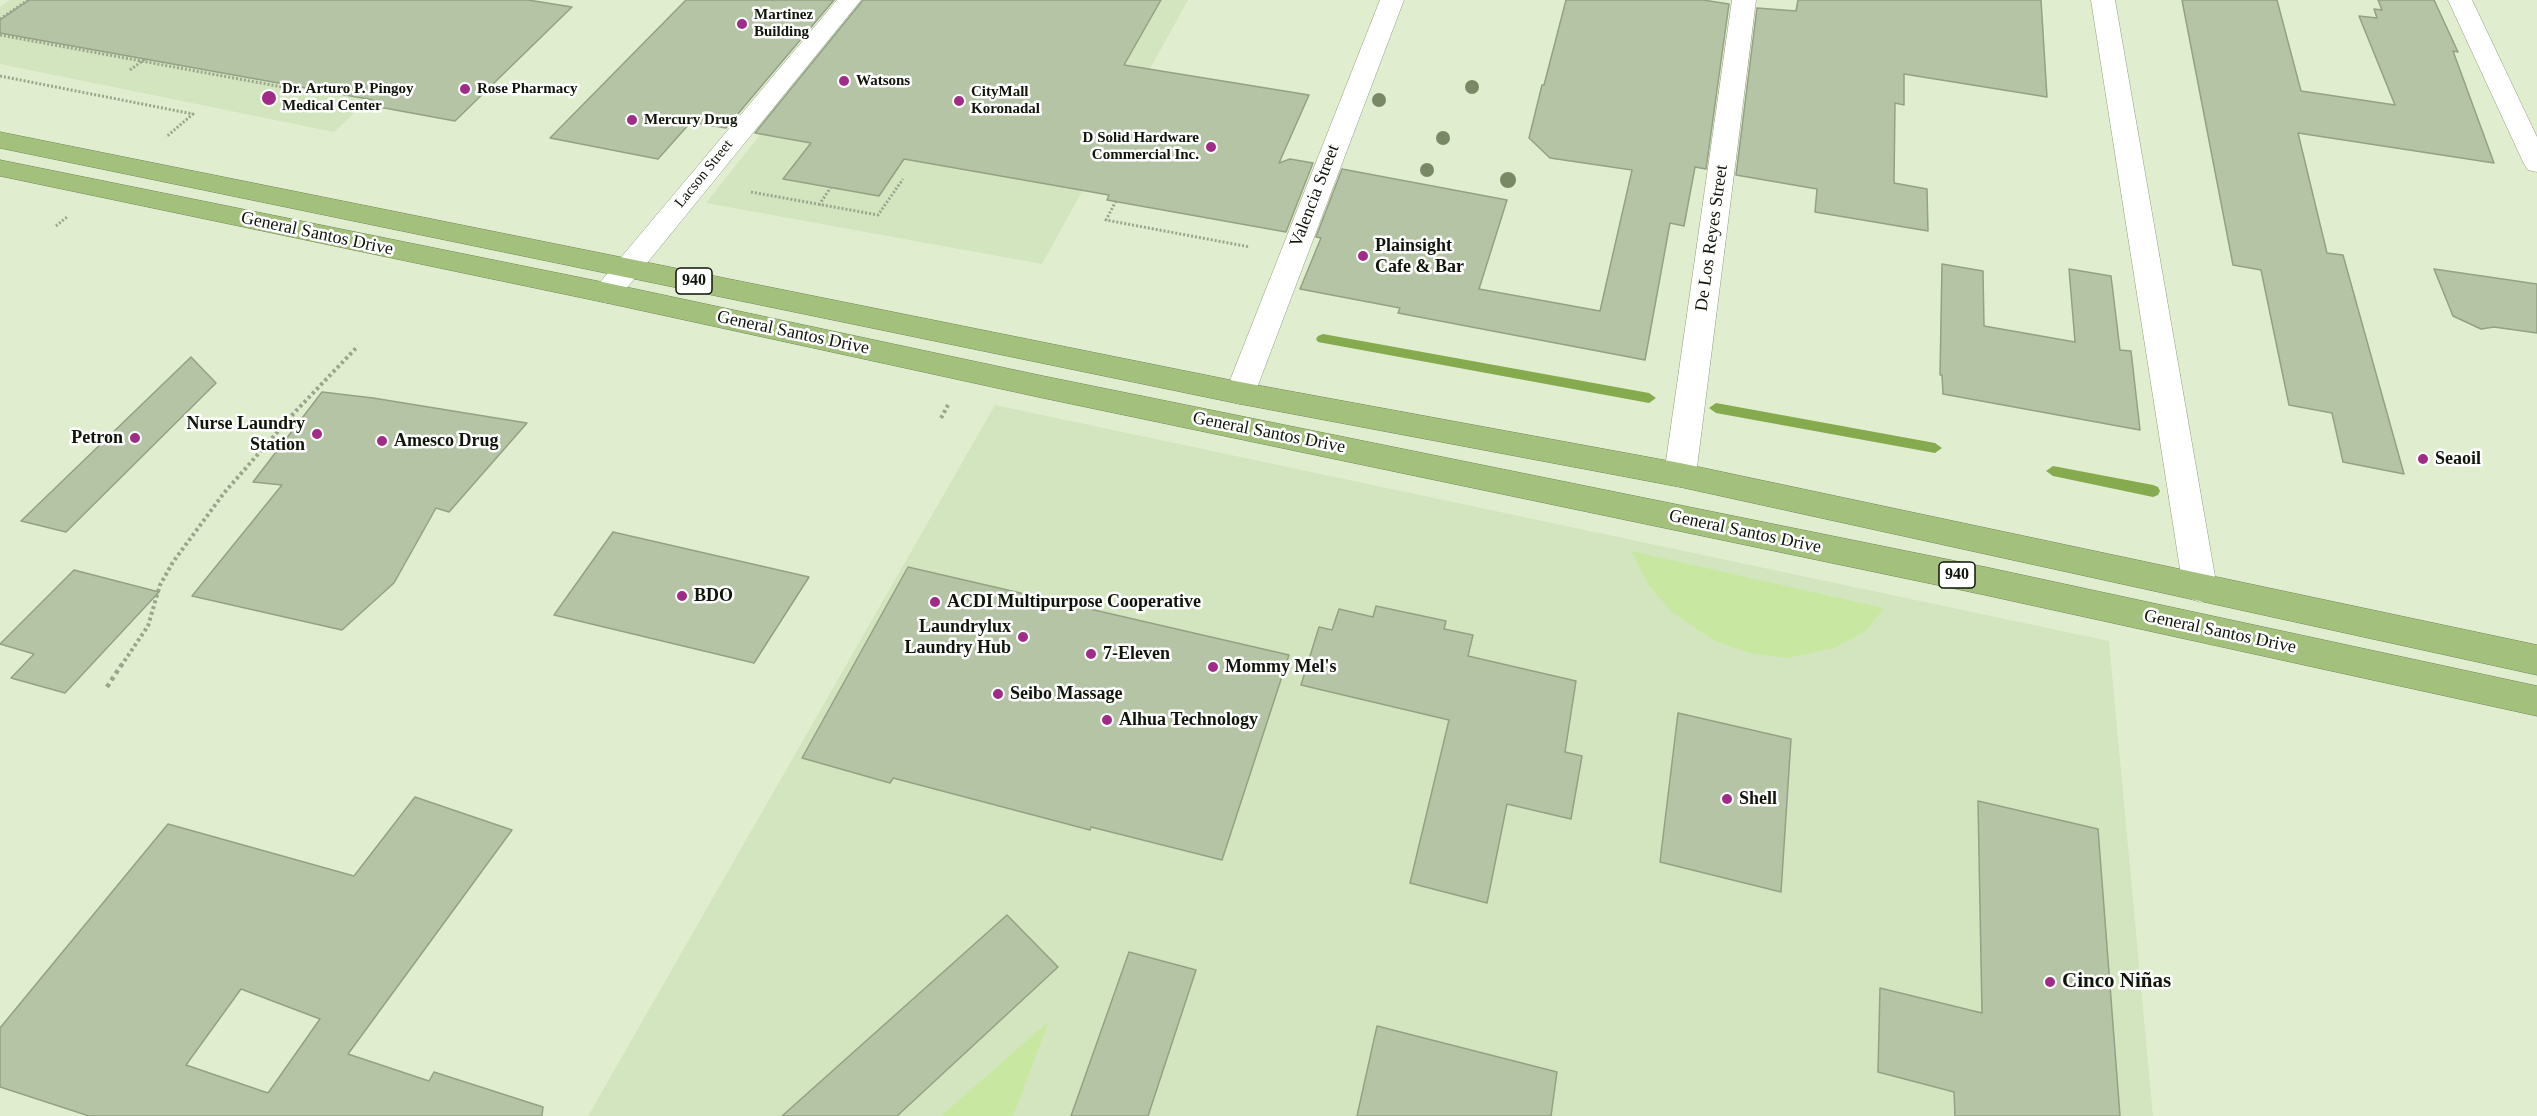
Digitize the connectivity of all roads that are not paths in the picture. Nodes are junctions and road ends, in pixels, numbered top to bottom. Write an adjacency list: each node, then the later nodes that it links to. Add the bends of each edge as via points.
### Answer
1 (849, 0): 9 (street, Lacson Street)
2 (1392, 0): 11 (street, Valencia Street)
3 (1743, 0): 12 (street, De Los Reyes Street)
4 (2103, 0): 13 (street)
5 (2460, 0): 7 (street)
6 (0, 140): 9 (highway, General Santos Drive / 940)
7 (2537, 164)
8 (0, 168): 10 (highway, General Santos Drive / 940)
9 (629, 267): 10 (street, Lacson Street); 11 (highway, General Santos Drive / 940)
10 (607, 293): 15 (highway, General Santos Drive / 940)
11 (1240, 393): 12 (highway, General Santos Drive / 940)
12 (1680, 476): 13 (highway, General Santos Drive / 940)
13 (2200, 588): 14 (highway, General Santos Drive / 940)
14 (2537, 660)
15 (2537, 700)

